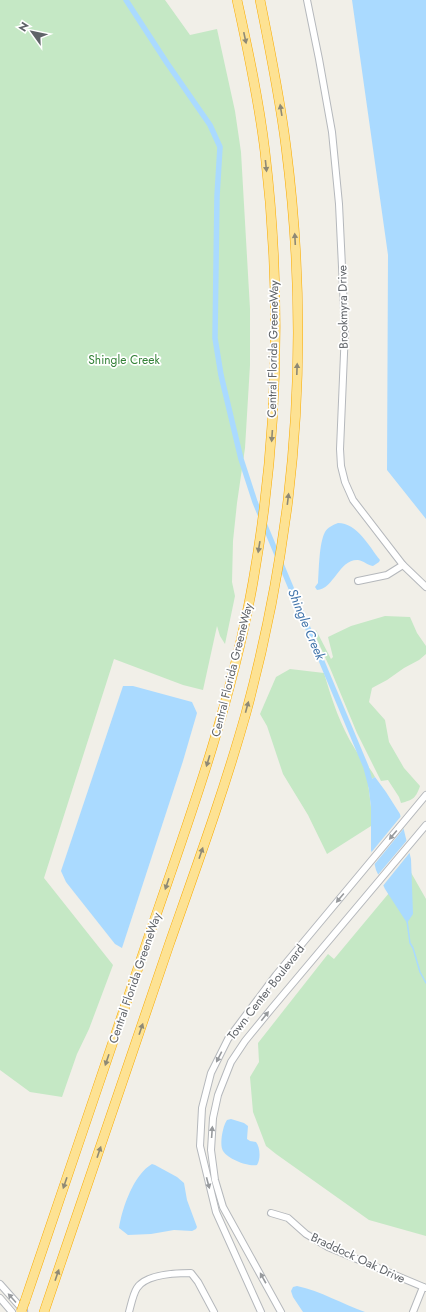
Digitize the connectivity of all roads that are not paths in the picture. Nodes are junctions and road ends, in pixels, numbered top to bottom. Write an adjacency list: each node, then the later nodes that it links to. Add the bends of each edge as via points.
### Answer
1 (237, 0): 14 (highway, Central Florida GreeneWay, one-way to 14, bridge, via 260,119 268,180 275,298 273,416 266,495 257,555 224,710 195,803)
2 (260, 0): 16 (highway, Central Florida GreeneWay, one-way to 2, via 236,744 254,684 282,538 292,458 297,387 296,267 293,206 286,146)
3 (307, 0): 4 (street, Brookmyra Drive, via 332,132 339,204 345,330 341,466 353,500)
4 (403, 565): 5 (street, via 387,575); 6 (street, Brookmyra Drive)
5 (358, 581)
6 (426, 588)
7 (426, 795): 19 (street, Town Center Boulevard, one-way to 19, via 276,975 228,1039 211,1073 202,1108 200,1146 216,1212)
8 (426, 825): 20 (street, Town Center Boulevard, one-way to 8, via 223,1207 215,1180 211,1150 213,1118 218,1095 231,1062 245,1041)
9 (271, 1213): 11 (street, Braddock Oak Drive, via 288,1218 306,1234 328,1247)
10 (0, 1284): 15 (street, one-way to 10)
11 (425, 1288): 21 (street)
12 (0, 1298): 13 (street)
13 (12, 1312)
14 (21, 1312)
15 (25, 1312)
16 (44, 1312)
17 (129, 1312): 18 (street, via 137,1288 147,1279 177,1273 191,1274)
18 (214, 1312)
19 (261, 1312)
20 (281, 1312)
21 (413, 1312)

